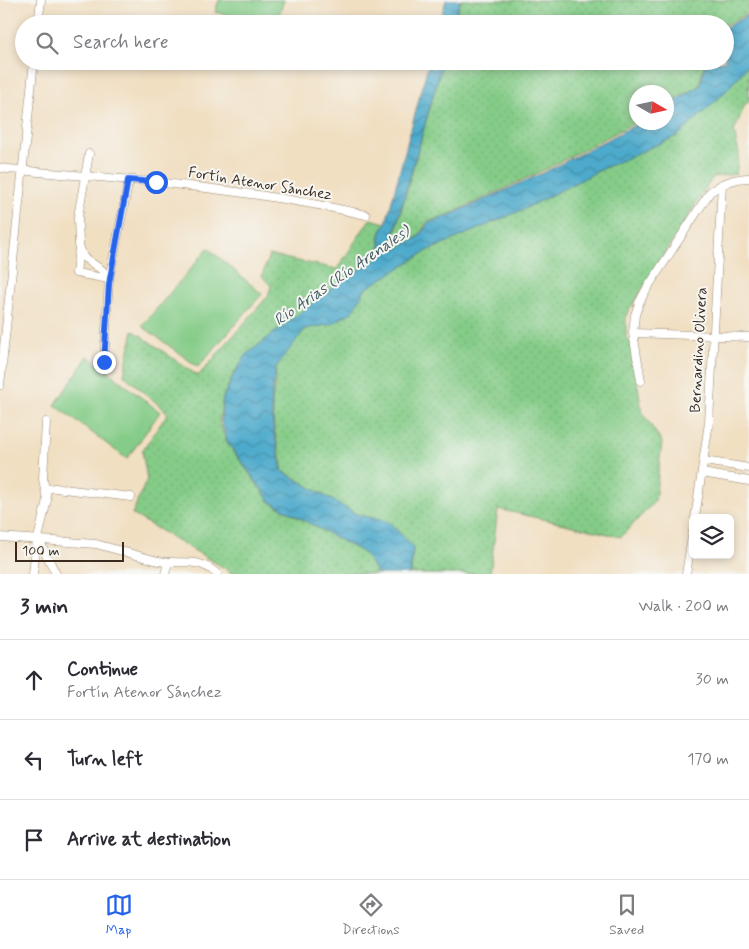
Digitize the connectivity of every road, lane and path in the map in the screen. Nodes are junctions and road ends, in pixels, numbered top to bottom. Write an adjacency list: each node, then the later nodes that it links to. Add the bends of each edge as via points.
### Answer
1 (41, 0): 2 (street)
2 (39, 15)
3 (33, 70): 6 (street)
4 (89, 154): 7 (street)
5 (0, 168): 6 (street, Fortín Atenor Sánchez)
6 (22, 171): 7 (street, Fortín Atenor Sánchez); 17 (street)
7 (85, 177): 9 (street, Fortín Atenor Sánchez); 12 (street, via 78,217)
8 (749, 178): 10 (street)
9 (128, 180): 11 (street, Fortín Atenor Sánchez, via 257,195); 13 (street)
10 (722, 184): 14 (street, via 710,192 646,290); 15 (street, Bernardino Olivera)
11 (366, 216)
12 (79, 246): 13 (street, via 83,257 102,270); 13 (street, via 76,274)
13 (109, 280): 18 (street)
14 (633, 333): 15 (street); 19 (street)
15 (714, 335): 16 (street); 22 (street, Bernardino Olivera)
16 (749, 337)
17 (2, 356): 20 (street)
18 (104, 362)
19 (642, 381)
20 (0, 385)
21 (46, 422): 26 (street, via 43,479)
22 (704, 461): 23 (street); 24 (street, Bernardino Olivera)
23 (749, 468)
24 (702, 473): 25 (street); 28 (street, Bernardino Olivera)
25 (749, 481)
26 (46, 489): 27 (street); 30 (street, via 47,500)
27 (131, 497)
28 (696, 514)
29 (0, 537): 30 (street)
30 (37, 540): 32 (street, via 96,544); 33 (street); 34 (street)
31 (689, 555): 37 (street)
32 (168, 563): 35 (street); 36 (street, via 194,562)
33 (33, 574)
34 (56, 574)
35 (165, 574)
36 (217, 574)
37 (686, 574)

